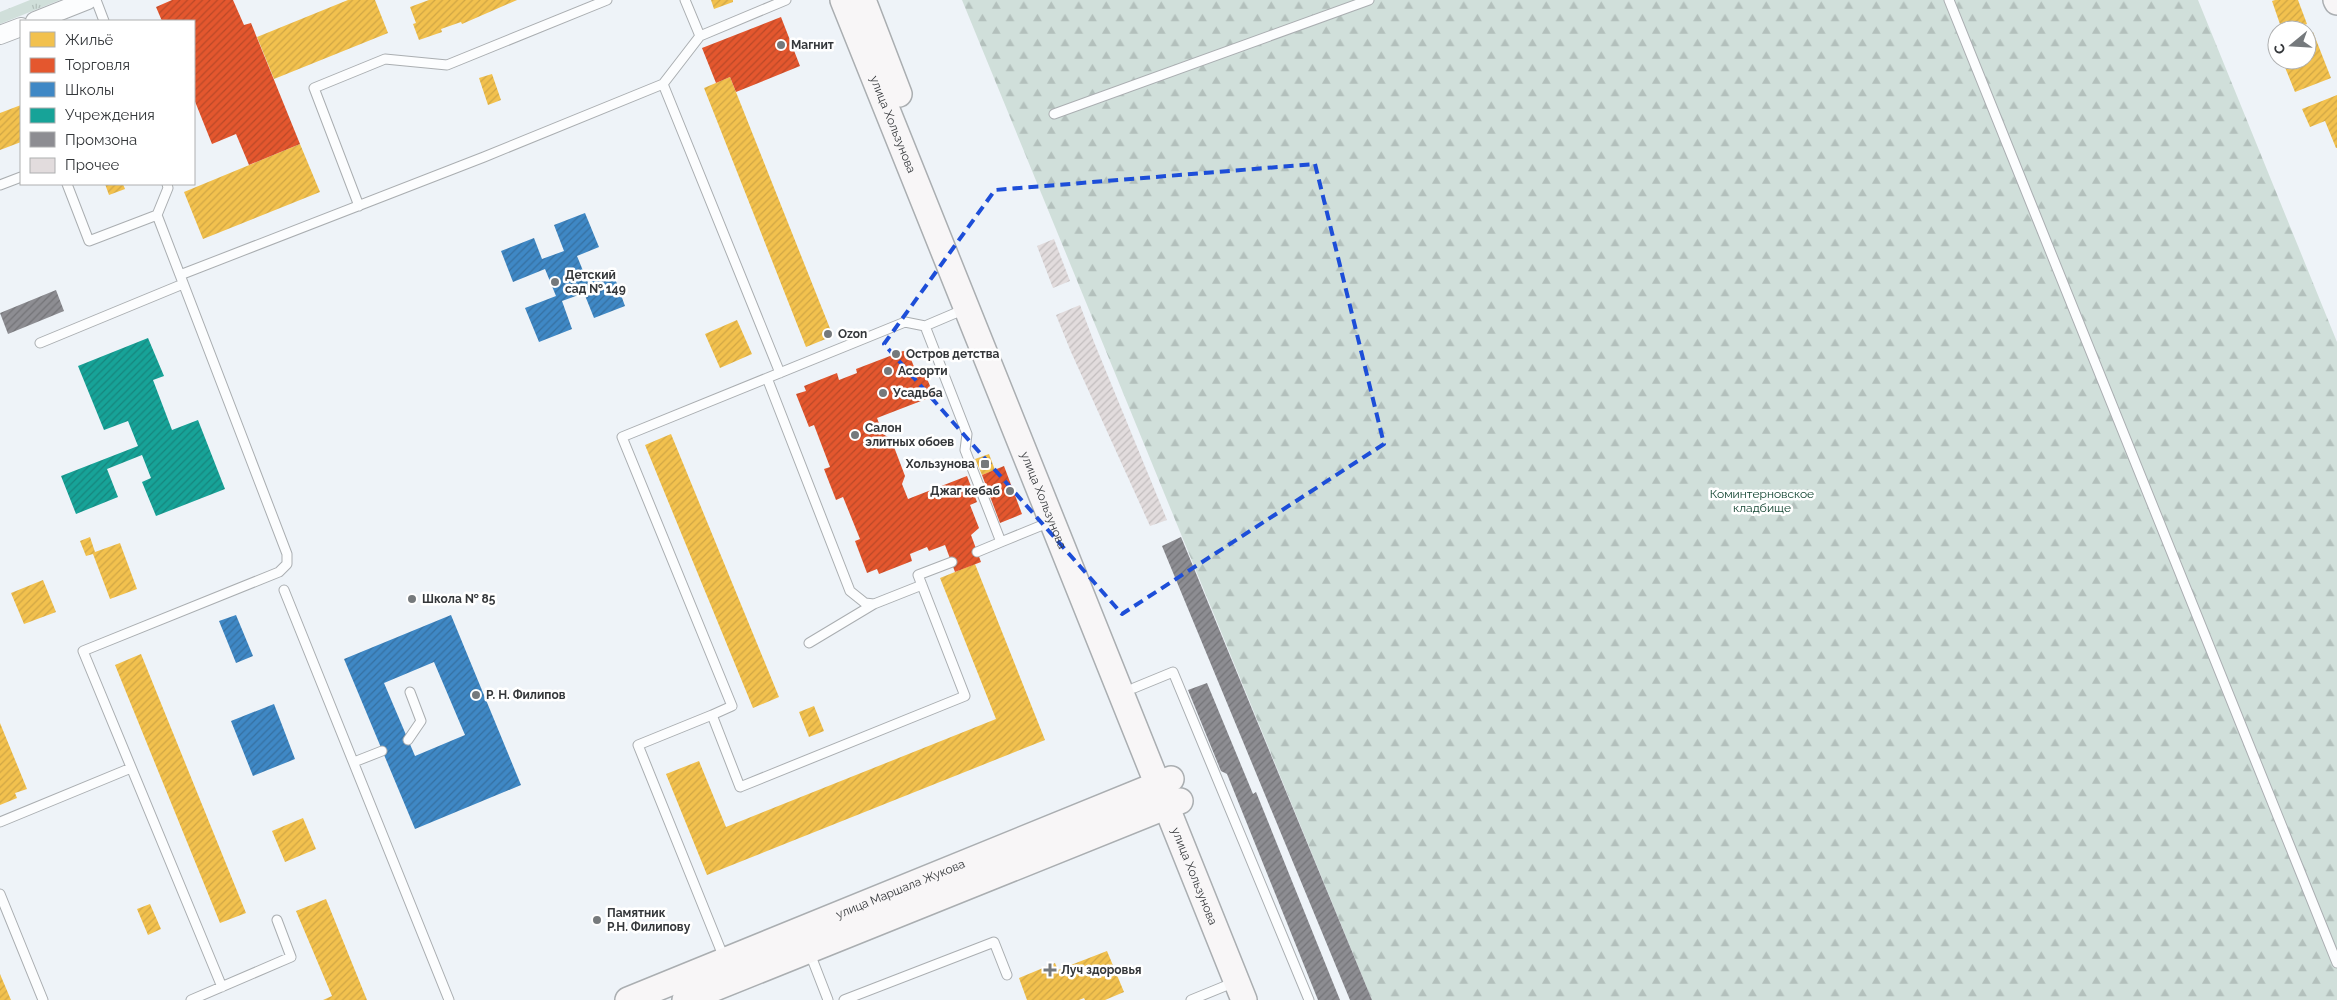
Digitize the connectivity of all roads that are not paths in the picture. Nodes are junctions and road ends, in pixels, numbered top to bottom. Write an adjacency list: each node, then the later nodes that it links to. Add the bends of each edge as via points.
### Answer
1 (88, 0): 10 (street)
2 (96, 0): 11 (lane)
3 (607, 0): 21 (lane, via 448,65 385,59 314,88)
4 (685, 0): 14 (lane)
5 (786, 0): 14 (lane)
6 (843, 0): 25 (main road, улица Хользунова)
7 (863, 0): 38 (main road, улица Хользунова)
8 (1369, 0): 16 (lane)
9 (1949, 0): 51 (lane)
10 (38, 20)
11 (104, 20)
12 (20, 27): 13 (street)
13 (0, 35)
14 (700, 36): 15 (lane)
15 (663, 84): 21 (lane); 28 (lane)
16 (1054, 114)
17 (20, 177): 18 (lane)
18 (0, 185)
19 (67, 185): 22 (lane, via 89,242)
20 (167, 185): 22 (lane)
21 (359, 206): 23 (lane)
22 (157, 215): 23 (lane)
23 (180, 275): 24 (lane)
24 (184, 284): 27 (lane); 44 (lane, via 287,554 287,564 279,572 83,651)
25 (968, 308): 26 (lane); 30 (main road, улица Хользунова)
26 (925, 326): 28 (lane, via 905,322); 31 (lane, via 967,434 965,450)
27 (40, 342)
28 (780, 373): 29 (lane)
29 (767, 378): 36 (lane, via 850,591 857,599); 40 (lane, via 622,437 732,706)
30 (1053, 521): 31 (lane); 45 (main road, улица Хользунова)
31 (1001, 542): 32 (lane)
32 (977, 552)
33 (952, 562): 34 (lane, via 918,575)
34 (922, 585): 36 (lane); 40 (lane, via 965,696 740,787)
35 (284, 590): 43 (lane)
36 (874, 604): 37 (lane)
37 (809, 643)
38 (1134, 688): 45 (main road, улица Хользунова); 64 (lane, via 1173,672)
39 (410, 692): 41 (lane, via 421,721)
40 (712, 715): 50 (lane, via 638,745)
41 (408, 740)
42 (382, 751): 43 (lane)
43 (354, 762): 57 (lane)
44 (131, 768): 46 (lane); 53 (lane)
45 (1168, 793): 49 (main road, улица Маршала Жукова); 50 (main road, улица Маршала Жукова); 54 (main road, улица Хользунова); 63 (main road, улица Хользунова)
46 (0, 822)
47 (0, 894): 55 (lane)
48 (276, 920): 53 (lane, via 291,957)
49 (809, 950): 59 (main road, улица Маршала Жукова); 60 (lane)
50 (725, 961): 58 (main road, улица Маршала Жукова)
51 (2337, 963)
52 (1007, 975): 61 (lane, via 994,942)
53 (222, 987): 56 (lane)
54 (1240, 991): 62 (lane)
55 (43, 1000)
56 (192, 1000)
57 (448, 1000)
58 (628, 1000)
59 (685, 1000)
60 (828, 1000)
61 (844, 1000)
62 (1191, 1000)
63 (1261, 1000)
64 (1309, 1000)

